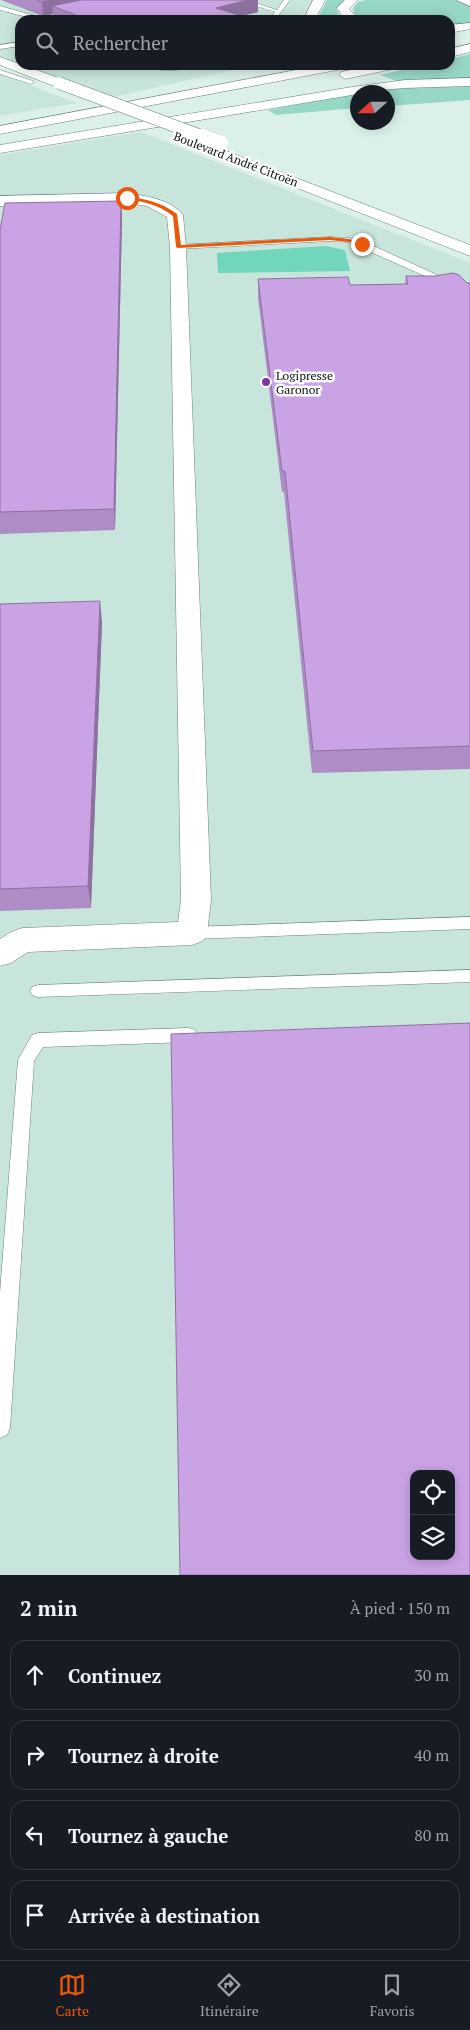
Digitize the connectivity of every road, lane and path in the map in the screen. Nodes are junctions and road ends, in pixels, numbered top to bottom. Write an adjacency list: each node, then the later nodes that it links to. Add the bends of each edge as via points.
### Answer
1 (241, 0): 9 (lane)
2 (287, 0): 9 (lane)
3 (319, 0): 13 (main road)
4 (352, 0): 14 (main road, via 343,8)
5 (462, 0): 6 (main road)
6 (470, 3)
7 (0, 10): 10 (lane); 15 (lane)
8 (80, 11): 11 (lane)
9 (279, 12): 12 (lane)
10 (25, 15)
11 (62, 15)
12 (276, 15)
13 (312, 15)
14 (346, 15)
15 (15, 16)
16 (470, 28): 17 (main road); 18 (main road)
17 (455, 29)
18 (455, 32)
19 (470, 38): 20 (main road)
20 (455, 42)
21 (15, 45): 22 (lane)
22 (0, 47)
23 (470, 48): 24 (main road)
24 (455, 52)
25 (0, 59): 26 (main road, Boulevard André Citroën)
26 (15, 68)
27 (18, 70): 33 (main road, Boulevard André Citroën)
28 (274, 70): 35 (main road)
29 (316, 70): 37 (main road)
30 (371, 70): 38 (main road, via 239,98)
31 (0, 71): 33 (main road, Boulevard André Citroën)
32 (224, 74): 35 (main road, via 201,80)
33 (37, 81): 41 (main road, Boulevard André Citroën, bridge, via 58,83); 43 (main road, Boulevard André Citroën)
34 (470, 82): 39 (main road, via 405,84 352,91)
35 (196, 85): 36 (main road)
36 (0, 120)
37 (0, 130)
38 (0, 141)
39 (0, 150)
40 (0, 201): 42 (main road, via 146,200 175,215)
41 (470, 238)
42 (178, 247): 44 (lane, via 272,239 349,240); 46 (main road, via 196,900)
43 (470, 251)
44 (470, 293)
45 (470, 923): 46 (lane)
46 (192, 933): 47 (main road, via 22,940)
47 (0, 954)
48 (470, 976): 49 (lane)
49 (38, 991)
50 (205, 1034): 51 (lane, via 38,1040 26,1060)
51 (0, 1428)

